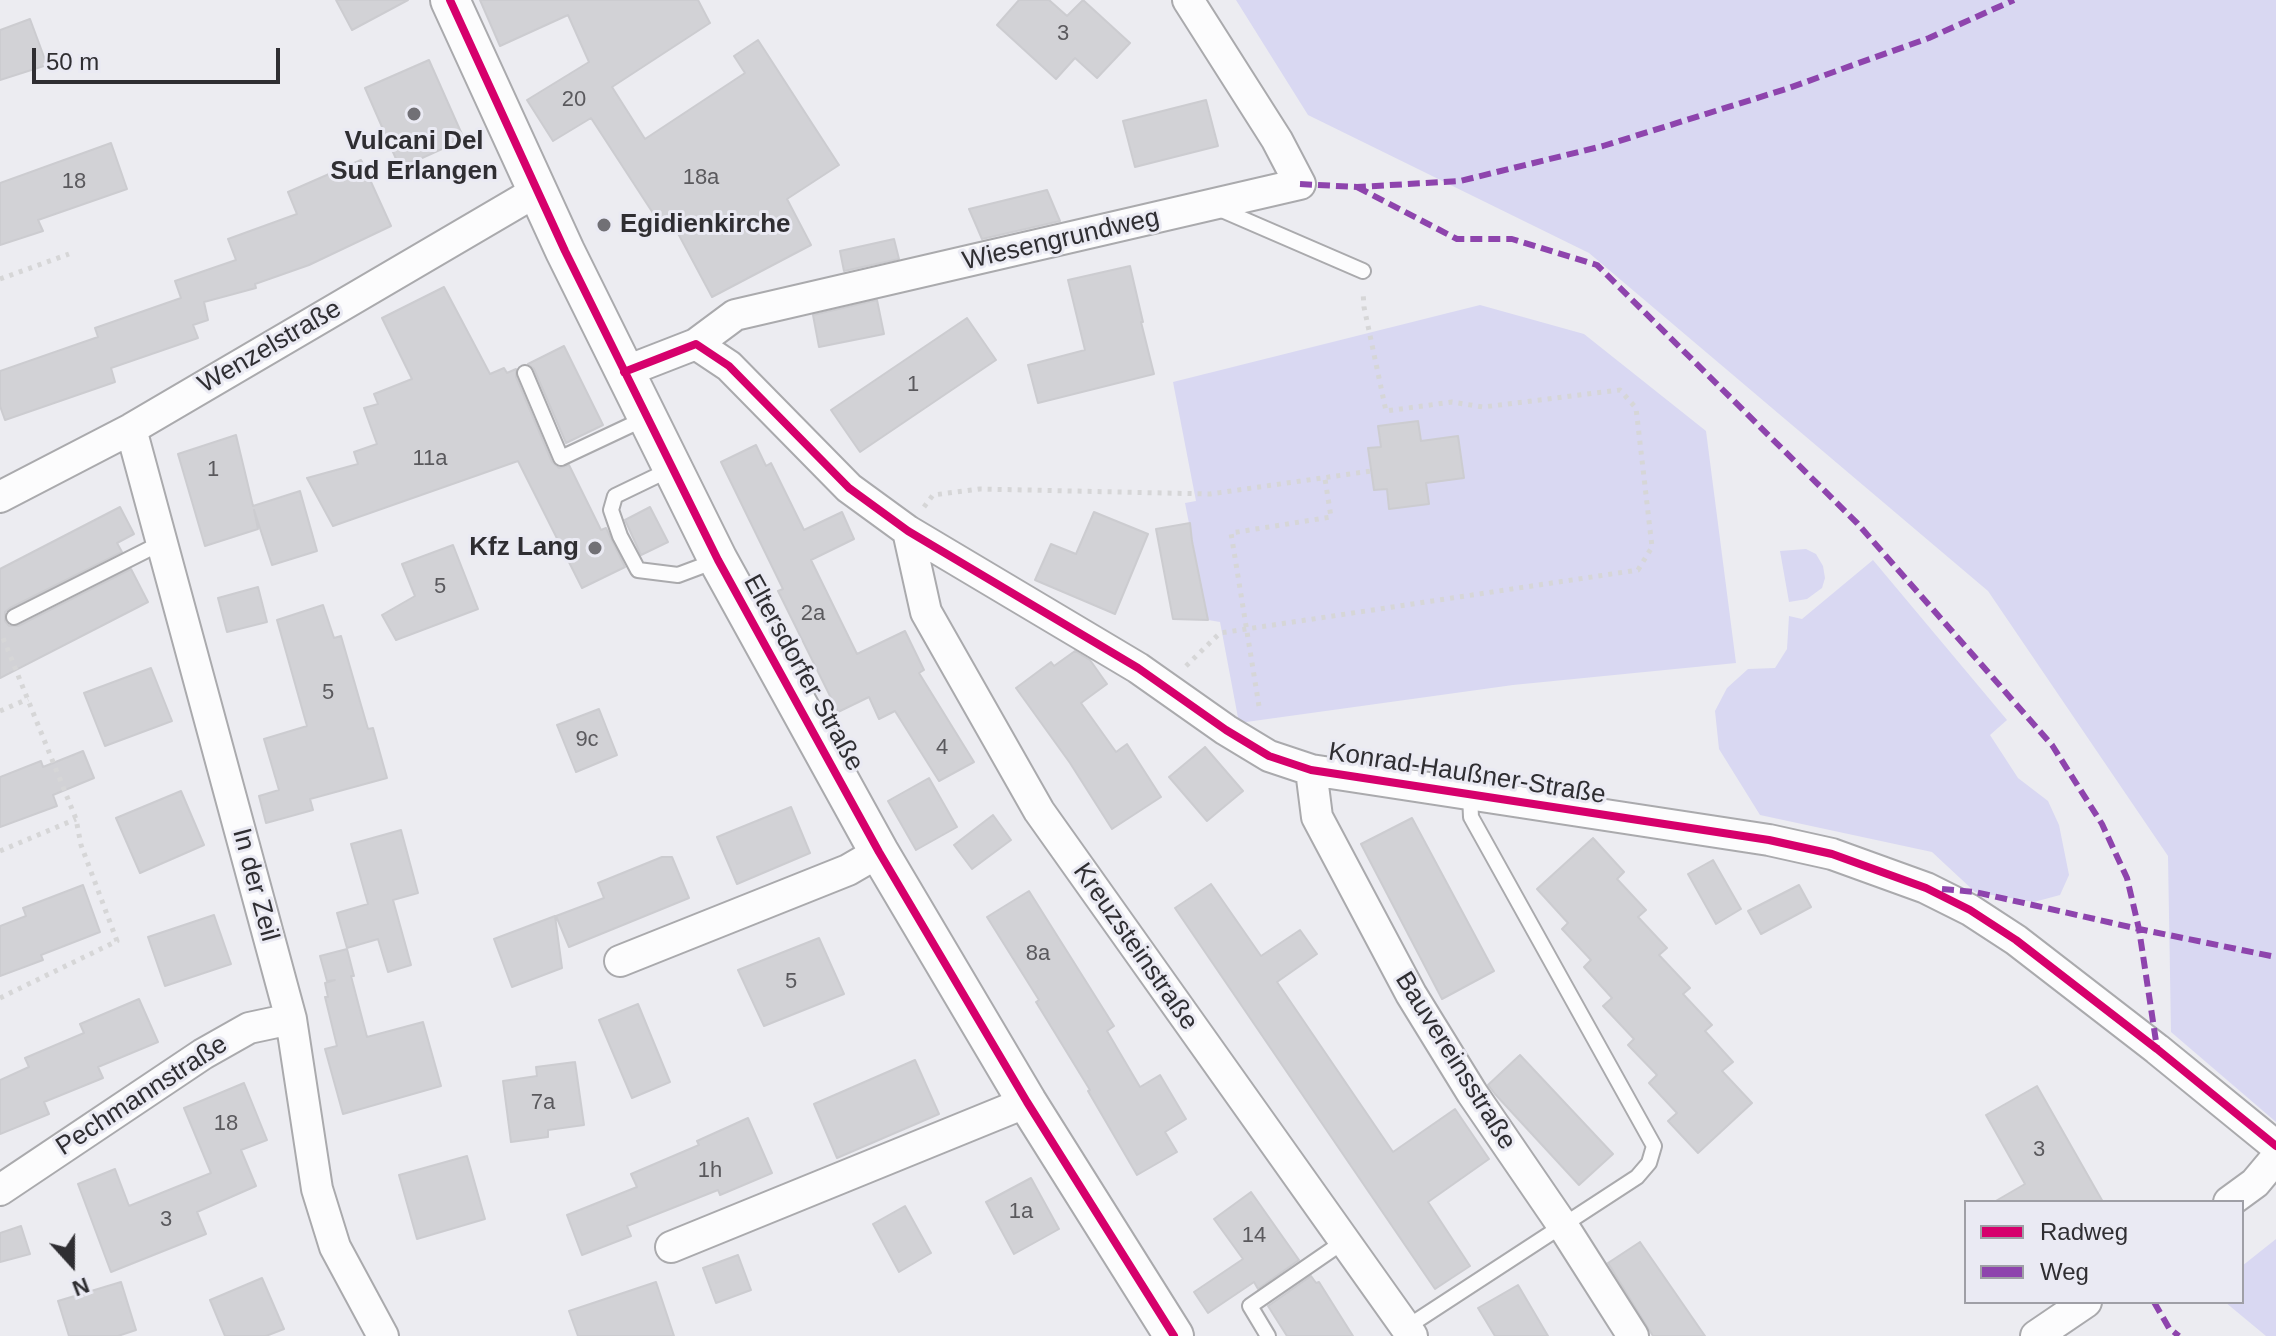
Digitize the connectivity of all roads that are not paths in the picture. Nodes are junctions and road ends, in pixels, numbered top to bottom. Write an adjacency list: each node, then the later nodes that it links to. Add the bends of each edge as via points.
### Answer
1 (450, 0): 3 (street, Eltersdorfer Straße)
2 (1188, 0): 4 (street, Wiesengrundweg, via 1300,184)
3 (537, 191): 7 (street, Eltersdorfer Straße); 10 (street, Wenzelstraße)
4 (1211, 205): 5 (lane); 6 (street, Wiesengrundweg, via 735,315)
5 (1363, 271)
6 (696, 344): 7 (street, Wiesengrundweg); 13 (street, Konrad-Haußner-Straße, via 729,366 849,488)
7 (624, 372): 9 (street, Eltersdorfer Straße)
8 (525, 373): 9 (lane, via 561,458)
9 (646, 418): 11 (street, Eltersdorfer Straße)
10 (131, 429): 12 (street, Wenzelstraße); 14 (street, In der Zeil)
11 (671, 469): 15 (street, Eltersdorfer Straße); 15 (lane, via 615,496 611,510 620,536 638,570 678,575)
12 (0, 497)
13 (908, 531): 17 (street, Konrad-Haußner-Straße, via 1138,668 1269,756); 28 (street, Kreuzsteinstraße, via 926,612 1039,811)
14 (163, 542): 16 (lane); 21 (street, In der Zeil)
15 (718, 560): 19 (street, Eltersdorfer Straße)
16 (14, 617)
17 (1311, 770): 18 (street, Konrad-Haußner-Straße); 27 (street, Bauvereinsstraße, via 1317,817 1411,994)
18 (1470, 795): 23 (street, Konrad-Haußner-Straße, via 1769,840 1832,854 1926,888 2016,940); 27 (lane, Konrad-Haußner-Straße, via 1471,817 1654,1146 1637,1177)
19 (879, 852): 20 (street, via 848,870); 22 (street, Eltersdorfer Straße)
20 (620, 961)
21 (291, 1019): 25 (street, Pechmannstraße, via 249,1028 203,1054); 32 (street, In der Zeil, via 317,1189 335,1247)
22 (1027, 1102): 29 (street); 33 (street, Eltersdorfer Straße)
23 (2276, 1146)
24 (2276, 1158): 26 (street)
25 (0, 1190)
26 (2232, 1200)
27 (1563, 1226): 31 (lane); 35 (street, Bauvereinsstraße)
28 (1343, 1242): 31 (street, Kreuzsteinstraße); 34 (lane, via 1250,1306)
29 (671, 1247)
30 (2083, 1304): 36 (street)
31 (1409, 1332)
32 (383, 1336)
33 (1174, 1336)
34 (1268, 1336)
35 (1633, 1336)
36 (2036, 1336)

